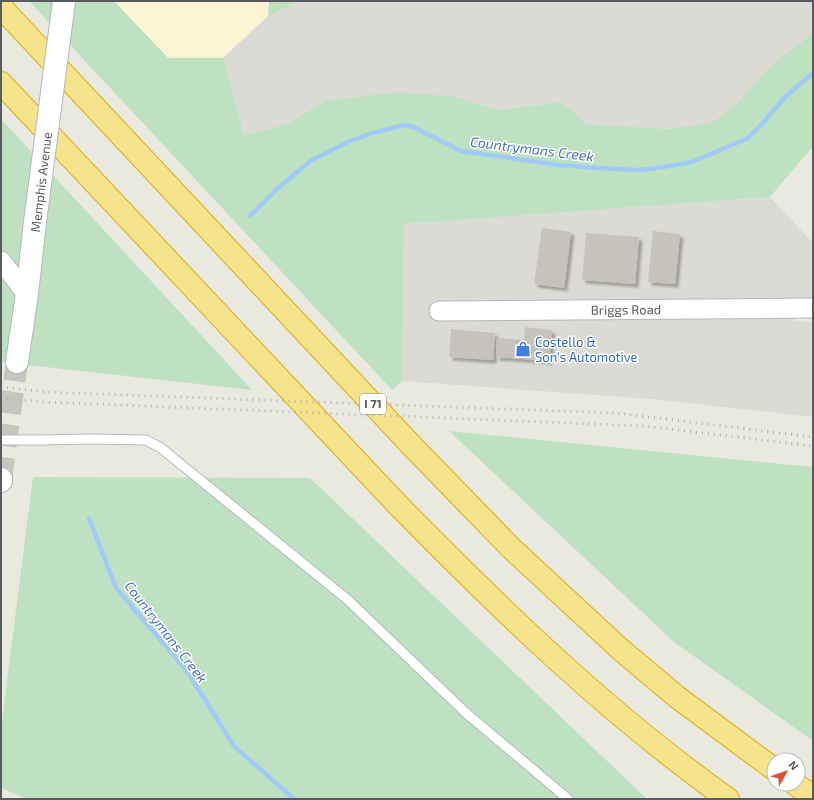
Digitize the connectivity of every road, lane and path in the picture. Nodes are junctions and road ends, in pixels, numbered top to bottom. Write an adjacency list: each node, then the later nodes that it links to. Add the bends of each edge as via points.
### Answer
1 (64, 1): 5 (main road, Memphis Avenue, bridge)
2 (1, 7): 10 (highway, I 71, via 511,548 677,697)
3 (1, 83): 12 (highway, via 453,562 582,683)
4 (1, 261): 5 (street)
5 (27, 294): 8 (main road, Memphis Avenue)
6 (813, 308): 7 (street, Briggs Road)
7 (439, 311)
8 (17, 362)
9 (1, 440): 11 (lane, bridge, via 146,440 161,448 348,600 466,713)
10 (766, 763)
11 (568, 799)
12 (728, 799)

